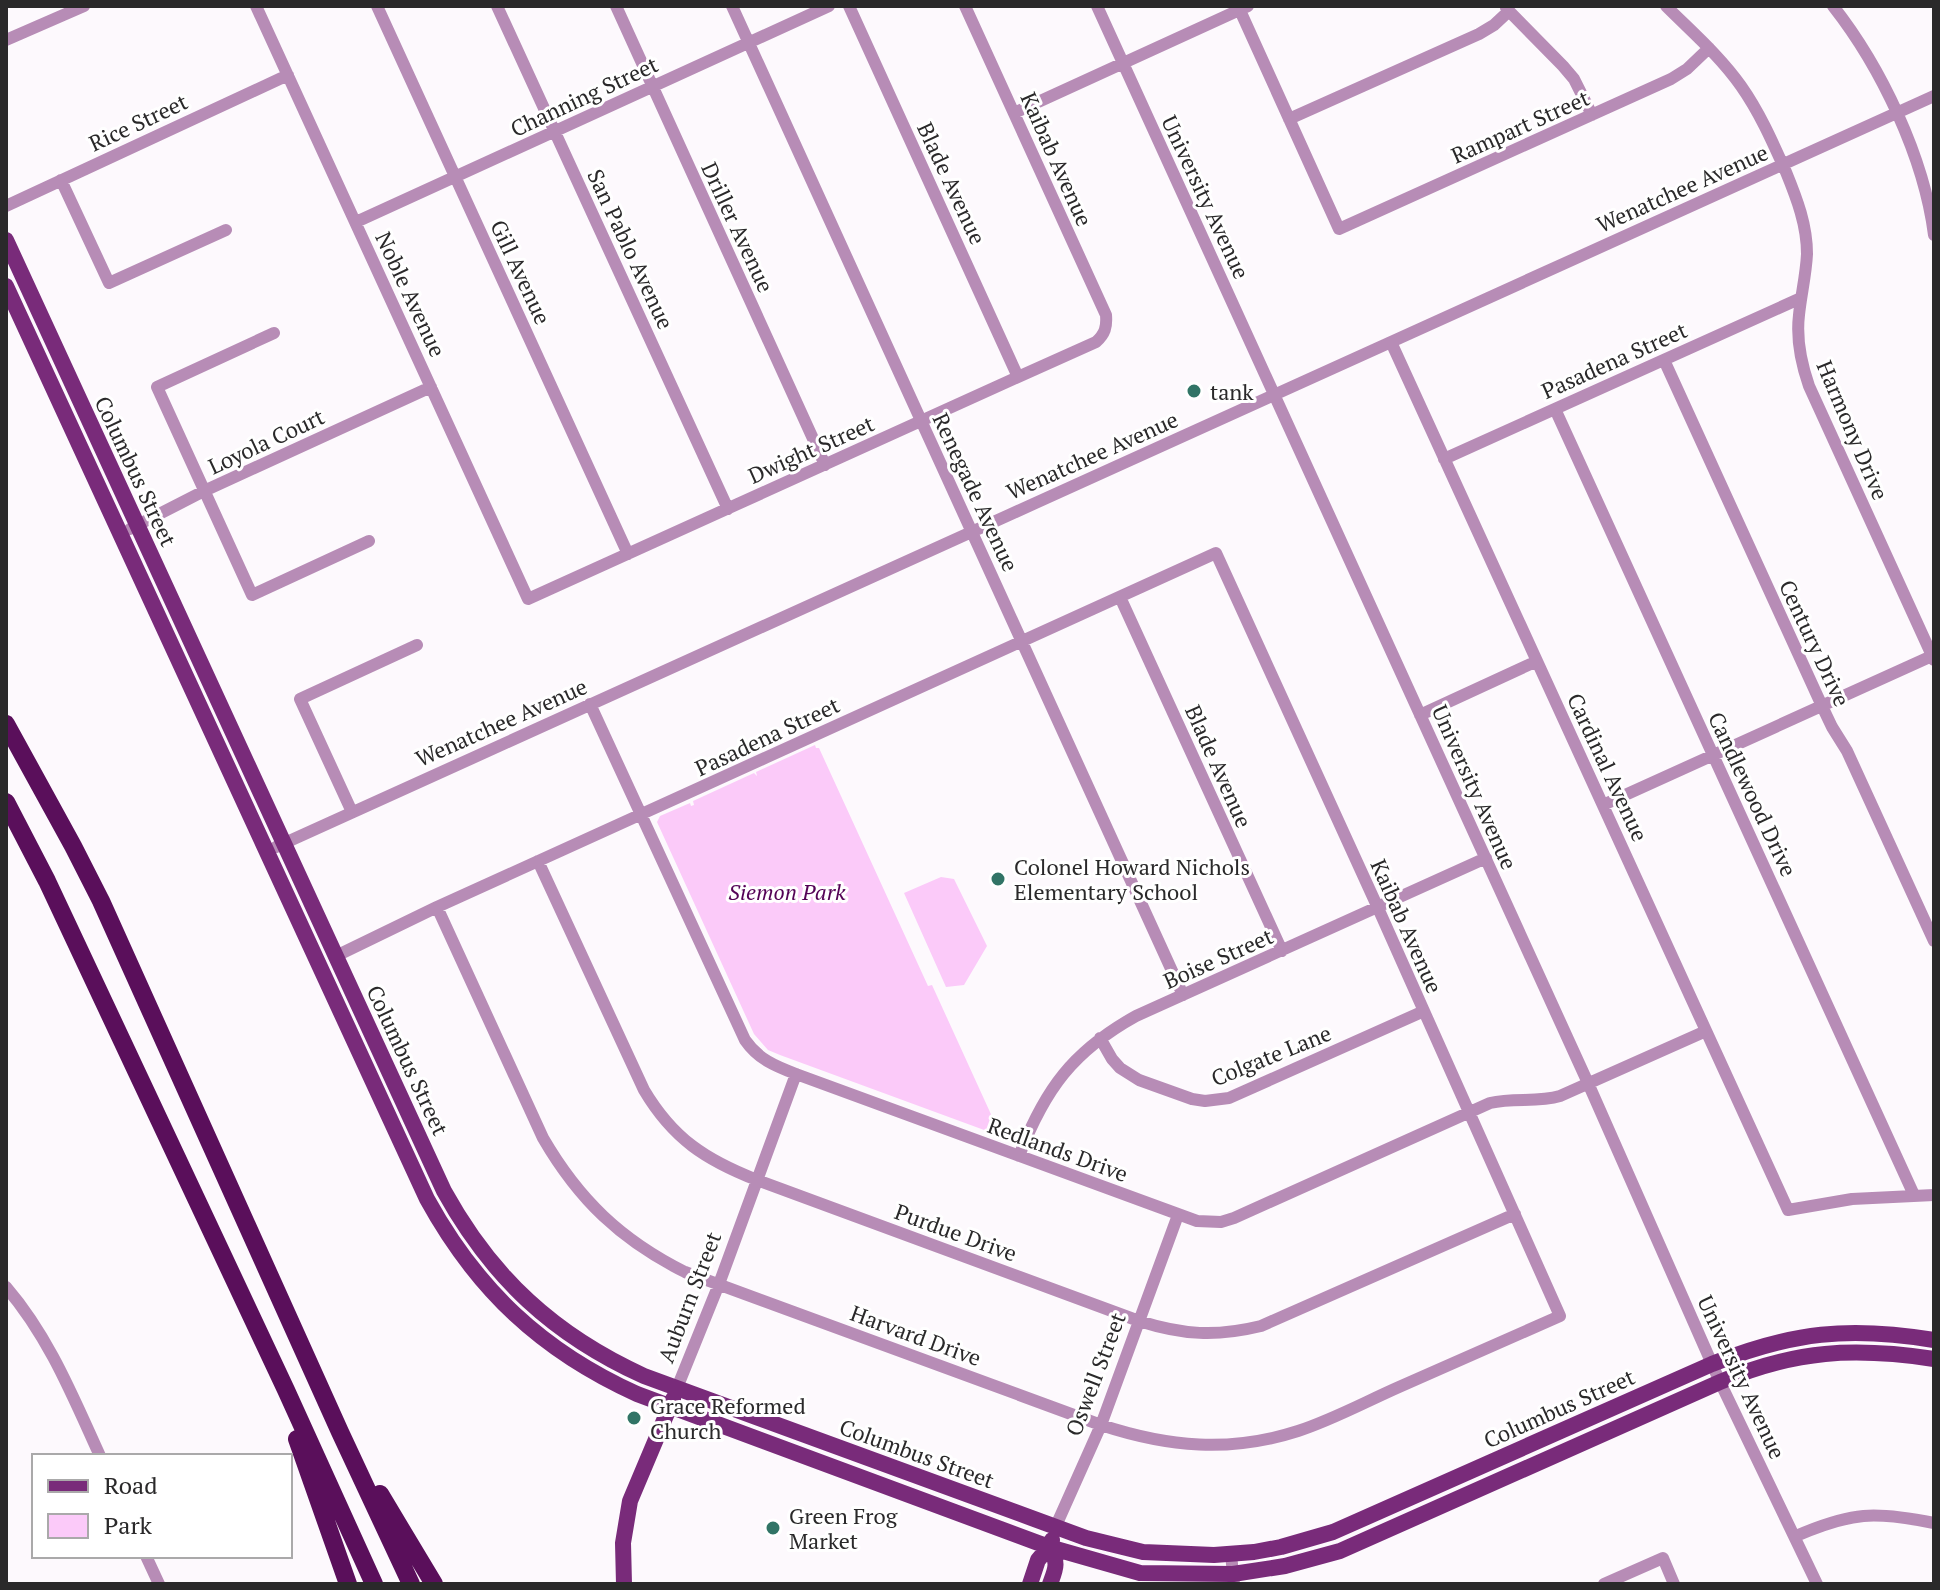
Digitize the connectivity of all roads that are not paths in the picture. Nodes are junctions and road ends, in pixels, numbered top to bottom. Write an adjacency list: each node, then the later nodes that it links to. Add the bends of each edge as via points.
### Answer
1 (84, 6): 15 (street)
2 (256, 6): 19 (street, Noble Avenue)
3 (377, 6): 28 (street, Gill Avenue)
4 (497, 6): 26 (street, San Pablo Avenue)
5 (616, 6): 20 (street, Driller Avenue)
6 (732, 6): 16 (street, Renegade Avenue)
7 (829, 6): 16 (street, Channing Street)
8 (849, 6): 41 (street, Blade Avenue)
9 (965, 6): 22 (street, Kaibab Avenue)
10 (1097, 6): 18 (street, University Avenue)
11 (1666, 6): 17 (street, Harmony Drive)
12 (1833, 6): 23 (street, via 1868,56)
13 (1242, 7): 18 (street); 25 (street)
14 (1506, 9): 24 (street, via 1574,79); 25 (street, via 1479,34)
15 (6, 40)
16 (749, 43): 20 (street, Channing Street); 45 (street, Renegade Avenue)
17 (1709, 48): 24 (street, Rampart Street, via 1671,79); 27 (street, Harmony Drive, via 1754,105)
18 (1123, 63): 22 (street); 43 (street, University Avenue)
19 (288, 75): 29 (street, Rice Street); 31 (street, Noble Avenue)
20 (652, 87): 26 (street, Channing Street); 47 (street, Driller Avenue)
21 (1934, 96): 23 (street, Wenatchee Avenue)
22 (1014, 113): 37 (street, Kaibab Avenue, via 1106,315)
23 (1896, 113): 27 (street, Wenatchee Avenue); 33 (street, via 1923,182)
24 (1592, 115): 25 (street, Rampart Street, via 1339,229)
25 (1289, 119)
26 (555, 131): 28 (street, Channing Street); 49 (street, San Pablo Avenue)
27 (1782, 164): 36 (street, Harmony Drive, via 1805,227); 39 (street, Wenatchee Avenue)
28 (455, 177): 31 (street, Channing Street); 55 (street, Gill Avenue)
29 (61, 180): 30 (street, Rice Street); 32 (street, via 109,283)
30 (6, 206)
31 (356, 222): 42 (street, Noble Avenue)
32 (226, 230)
33 (1934, 235)
34 (6, 240): 50 (main road, Columbus Street)
35 (6, 286): 52 (main road, Columbus Street)
36 (1801, 298): 40 (street, Pasadena Street); 60 (street, Harmony Drive, via 1799,353 1809,386)
37 (1105, 330): 41 (street, Dwight Street, via 1096,342)
38 (274, 333): 48 (street, via 157,387)
39 (1391, 342): 43 (street, Wenatchee Avenue); 46 (street, Cardinal Avenue)
40 (1664, 360): 44 (street, Pasadena Street); 63 (street, Century Drive)
41 (1018, 377): 45 (street, Dwight Street)
42 (431, 387): 48 (street, Loyola Court); 57 (street, Noble Avenue)
43 (1274, 394): 51 (street, Wenatchee Avenue); 64 (street, University Avenue)
44 (1555, 409): 46 (street, Pasadena Street); 66 (street, Candlewood Drive)
45 (921, 421): 47 (street, Dwight Street); 51 (street, Renegade Avenue)
46 (1444, 459): 61 (street, Cardinal Avenue)
47 (825, 465): 49 (street, Dwight Street)
48 (204, 491): 50 (street, Loyola Court); 53 (street, via 252,595)
49 (728, 509): 55 (street, Dwight Street)
50 (137, 525): 52 (street, Loyola Court); 71 (main road, Columbus Street)
51 (972, 531): 58 (street, Renegade Avenue); 62 (street, Wenatchee Avenue)
52 (120, 534): 72 (main road, Columbus Street)
53 (369, 541)
54 (1216, 553): 56 (street, Pasadena Street); 76 (street, Kaibab Avenue)
55 (628, 554): 57 (street, Dwight Street)
56 (1120, 597): 58 (street, Pasadena Street); 78 (street, Blade Avenue)
57 (528, 599)
58 (1022, 642): 70 (street, Pasadena Street); 80 (street, Renegade Avenue)
59 (417, 645): 69 (street, via 300,699)
60 (1933, 657): 63 (street)
61 (1537, 661): 64 (street); 68 (street, Cardinal Avenue)
62 (590, 704): 69 (street, Wenatchee Avenue); 70 (street, Redlands Drive)
63 (1822, 706): 66 (street); 77 (street, Century Drive)
64 (1420, 715): 73 (street, University Avenue)
65 (6, 724): 105 (highway, via 101,901)
66 (1713, 755): 68 (street); 89 (street, Candlewood Drive)
67 (6, 802): 102 (highway)
68 (1603, 805): 82 (street, Cardinal Avenue)
69 (352, 812): 71 (street, Wenatchee Avenue)
70 (641, 815): 74 (street, Pasadena Street); 84 (street, Redlands Drive, via 745,1040 760,1058)
71 (284, 843): 72 (street, Wenatchee Avenue); 79 (main road, Columbus Street)
72 (266, 851): 103 (main road, Columbus Street, via 427,1199 456,1248 491,1293 555,1349 615,1384)
73 (1486, 858): 76 (street, Boise Street); 85 (street, University Avenue)
74 (538, 861): 75 (street, Pasadena Street); 88 (street, Purdue Drive, via 653,1106 698,1152)
75 (437, 907): 79 (street, Pasadena Street); 93 (street, Harvard Drive, via 543,1138 569,1180 642,1248)
76 (1378, 908): 78 (street, Boise Street); 81 (street, Kaibab Avenue)
77 (1934, 941)
78 (1282, 951): 80 (street, Boise Street)
79 (336, 956): 101 (main road, Columbus Street, via 444,1191 488,1259 567,1333 619,1365)
80 (1183, 995): 83 (street, Boise Street)
81 (1424, 1011): 83 (street, Colgate Lane, via 1218,1101 1192,1099 1130,1075); 86 (street, Kaibab Avenue)
82 (1706, 1031): 85 (street, Redlands Drive); 89 (street, Cardinal Avenue, via 1788,1210)
83 (1100, 1038): 87 (street, Boise Street, via 1051,1091)
84 (796, 1074): 87 (street, Redlands Drive); 88 (street, Auburn Street)
85 (1588, 1083): 86 (street, Redlands Drive, via 1548,1099 1502,1100); 99 (street, University Avenue)
86 (1469, 1113): 91 (street, Kaibab Avenue); 92 (street, Redlands Drive, via 1234,1218 1208,1223)
87 (1019, 1156): 92 (street, Redlands Drive)
88 (757, 1180): 93 (street, Auburn Street); 96 (street, Purdue Drive)
89 (1914, 1195): 90 (street)
90 (1934, 1195)
91 (1515, 1214): 95 (street, Kaibab Avenue); 96 (street, Purdue Drive, via 1261,1326 1204,1334)
92 (1178, 1215): 96 (street, Oswell Street)
93 (719, 1284): 101 (street, Auburn Street); 104 (street, Harvard Drive)
94 (6, 1287): 106 (street, via 53,1355)
95 (1560, 1316): 104 (street, Harvard Drive, via 1276,1437 1227,1445 1177,1444)
96 (1139, 1321): 104 (street, Oswell Street)
97 (1934, 1340): 99 (main road, Columbus Street, via 1870,1332 1810,1335)
98 (1934, 1359): 100 (main road, Columbus Street, via 1869,1351 1813,1354)
99 (1712, 1364): 100 (street, University Avenue); 111 (main road, Columbus Street, via 1352,1525 1307,1541)
100 (1720, 1382): 109 (street, University Avenue); 113 (main road, Columbus Street, via 1340,1551)
101 (677, 1388): 103 (main road, Auburn Street); 108 (main road, Columbus Street)
102 (286, 1390): 115 (highway, via 300,1449); 116 (highway)
103 (670, 1406): 110 (main road, Columbus Street); 119 (main road, Auburn Street, via 630,1501)
104 (1101, 1425): 108 (street, Oswell Street)
105 (340, 1432): 117 (highway); 118 (highway)
106 (99, 1454)
107 (1934, 1523): 109 (street, via 1858,1516)
108 (1055, 1528): 110 (main road, Oswell Street); 111 (main road, Columbus Street, via 1143,1552)
109 (1796, 1536): 124 (street, University Avenue)
110 (1049, 1547): 113 (main road, Columbus Street, via 1140,1573); 120 (main road, Oswell Street); 121 (main road, Oswell Street, via 1056,1568)
111 (1231, 1554): 113 (street)
112 (147, 1558): 114 (street)
113 (1234, 1579)
114 (159, 1584)
115 (348, 1584)
116 (374, 1584)
117 (411, 1584)
118 (434, 1584)
119 (624, 1584)
120 (1030, 1584)
121 (1050, 1584)
122 (1604, 1584): 123 (street, via 1663,1558)
123 (1674, 1584)
124 (1817, 1584)

